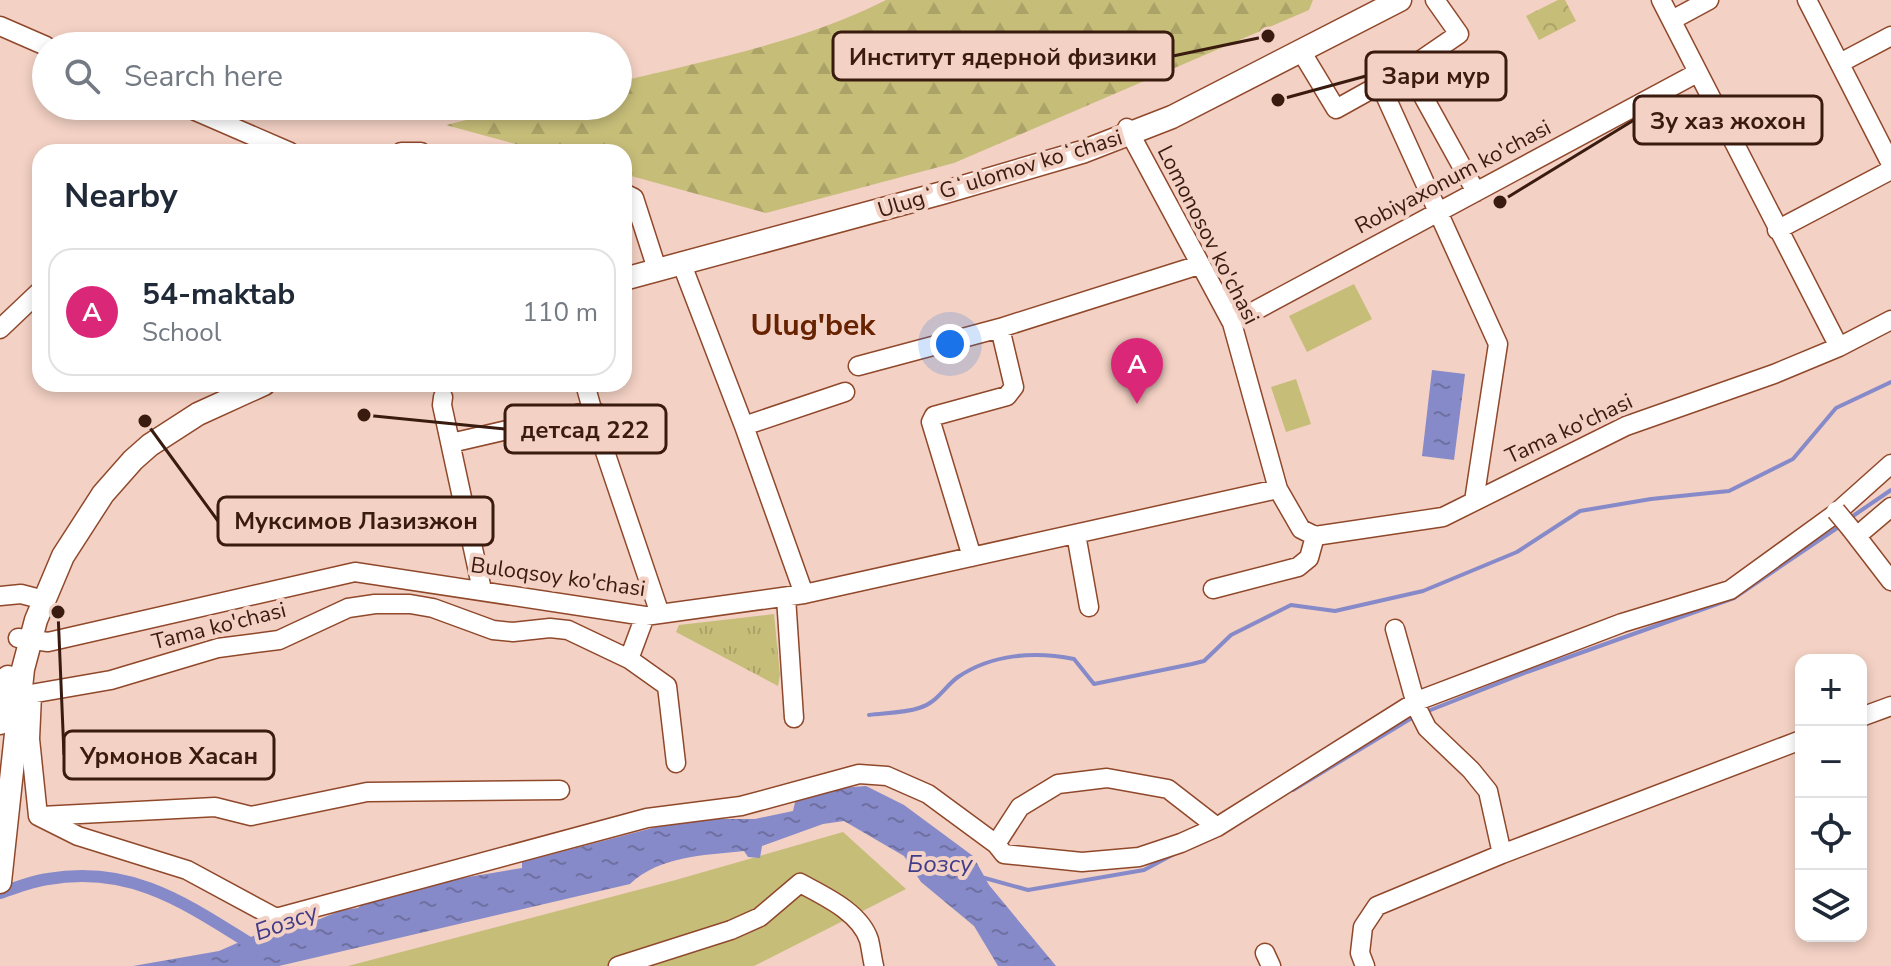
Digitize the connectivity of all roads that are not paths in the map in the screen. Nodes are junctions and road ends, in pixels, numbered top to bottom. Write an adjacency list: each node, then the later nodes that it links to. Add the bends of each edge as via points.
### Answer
1 (1386, 0): 17 (main road, Ulugʻ Gʻulomov koʻchasi)
2 (1400, 0): 11 (main road, Ulugʻ Gʻulomov koʻchasi)
3 (1435, 0): 13 (street, via 1459,34)
4 (1661, 0): 7 (street)
5 (1709, 0): 7 (street)
6 (1807, 0): 12 (street)
7 (1672, 20): 14 (street)
8 (0, 26): 10 (street)
9 (1891, 36): 12 (street)
10 (32, 40)
11 (1301, 51): 15 (street, via 1336,109); 17 (main road, Ulugʻ Gʻulomov koʻchasi)
12 (1840, 63): 19 (street)
13 (1408, 69): 15 (street); 20 (street)
14 (1697, 73): 20 (street, Robiyaxonum ko'chasi); 23 (street)
15 (1380, 84): 22 (street)
16 (216, 120): 18 (street)
17 (1129, 132): 24 (main road, Ulugʻ Gʻulomov koʻchasi, via 1082,152 956,190); 25 (main road, Ulugʻ Gʻulomov koʻchasi); 26 (street, Lomonosov ko'chasi)
18 (272, 144)
19 (1891, 167): 23 (street)
20 (1476, 192): 22 (street, Robiyaxonum ko'chasi)
21 (632, 197): 25 (street)
22 (1440, 211): 31 (street, Robiyaxonum ko'chasi); 46 (street, via 1498,344)
23 (1777, 230): 34 (street)
24 (681, 262): 28 (main road, Ulugʻ Gʻulomov koʻchasi); 42 (street)
25 (655, 263): 27 (main road, Ulugʻ Gʻulomov koʻchasi)
26 (1199, 265): 31 (street, Lomonosov ko'chasi); 32 (street)
27 (632, 269)
28 (632, 277)
29 (32, 299): 33 (street)
30 (1891, 320): 34 (street, Tama ko'chasi)
31 (1232, 323): 45 (street, Lomonosov ko'chasi)
32 (1000, 328): 35 (street); 52 (street, via 1011,393 934,416 931,422)
33 (0, 329)
34 (1839, 347): 46 (street, Tama ko'chasi, via 1626,426)
35 (858, 366)
36 (231, 392): 58 (main road, via 169,424 128,454 68,531)
37 (246, 392): 58 (main road, via 198,414 133,460 103,494)
38 (588, 392): 41 (street)
39 (845, 392): 42 (street)
40 (443, 397): 43 (street)
41 (594, 410): 43 (street); 60 (street)
42 (744, 426): 57 (street)
43 (451, 443): 55 (street)
44 (1891, 464): 48 (street)
45 (1278, 489): 50 (street, Buloqsoy ko'chasi); 51 (street, Lomonosov ko'chasi, via 1301,529)
46 (1474, 501): 51 (street, Tama ko'chasi, via 1443,517)
47 (1891, 507): 49 (street)
48 (1835, 512): 49 (street, bridge); 65 (street, via 1730,590 1622,623)
49 (1855, 532): 53 (street)
50 (1076, 534): 52 (street, Buloqsoy ko'chasi); 59 (street)
51 (1315, 536): 54 (street, via 1309,558 1298,567)
52 (972, 557): 57 (street, Buloqsoy ko'chasi)
53 (1891, 581)
54 (1213, 589)
55 (482, 590): 60 (street, Buloqsoy ko'chasi); 62 (street, Buloqsoy ko'chasi, via 355,572 48,642)
56 (0, 596): 58 (street)
57 (795, 596): 60 (street, Buloqsoy ko'chasi); 68 (street)
58 (39, 598): 62 (main road)
59 (1089, 607)
60 (652, 615): 63 (street)
61 (1395, 629): 65 (street)
62 (24, 640): 64 (main road)
63 (629, 659): 64 (street, Tama ko'chasi, via 568,630 493,630 433,608 375,604 348,608 279,640 218,648 111,680); 71 (street, Tama ko'chasi, via 667,686)
64 (14, 695): 69 (main road); 73 (street, via 30,739); 77 (main road)
65 (1417, 705): 74 (street); 76 (street, via 1427,728 1488,791)
66 (1891, 706): 67 (street)
67 (1867, 715)
68 (794, 718)
69 (0, 723)
70 (1795, 742): 76 (street)
71 (676, 763)
72 (560, 790): 73 (street, via 367,792 251,816 215,807)
73 (38, 816): 75 (street, via 78,836 187,870 276,918 647,818 741,806 859,774 887,776 928,794)
74 (1217, 827): 75 (street, via 1139,857 1082,862 1004,854); 75 (street, via 1168,789 1107,778 1058,784 1020,807)
75 (996, 844)
76 (1502, 854): 80 (street, via 1377,906 1363,927 1360,953)
77 (1, 873)
78 (618, 966): 79 (street, via 760,917 800,883 856,921 868,937)
79 (874, 966)
80 (1365, 966)

